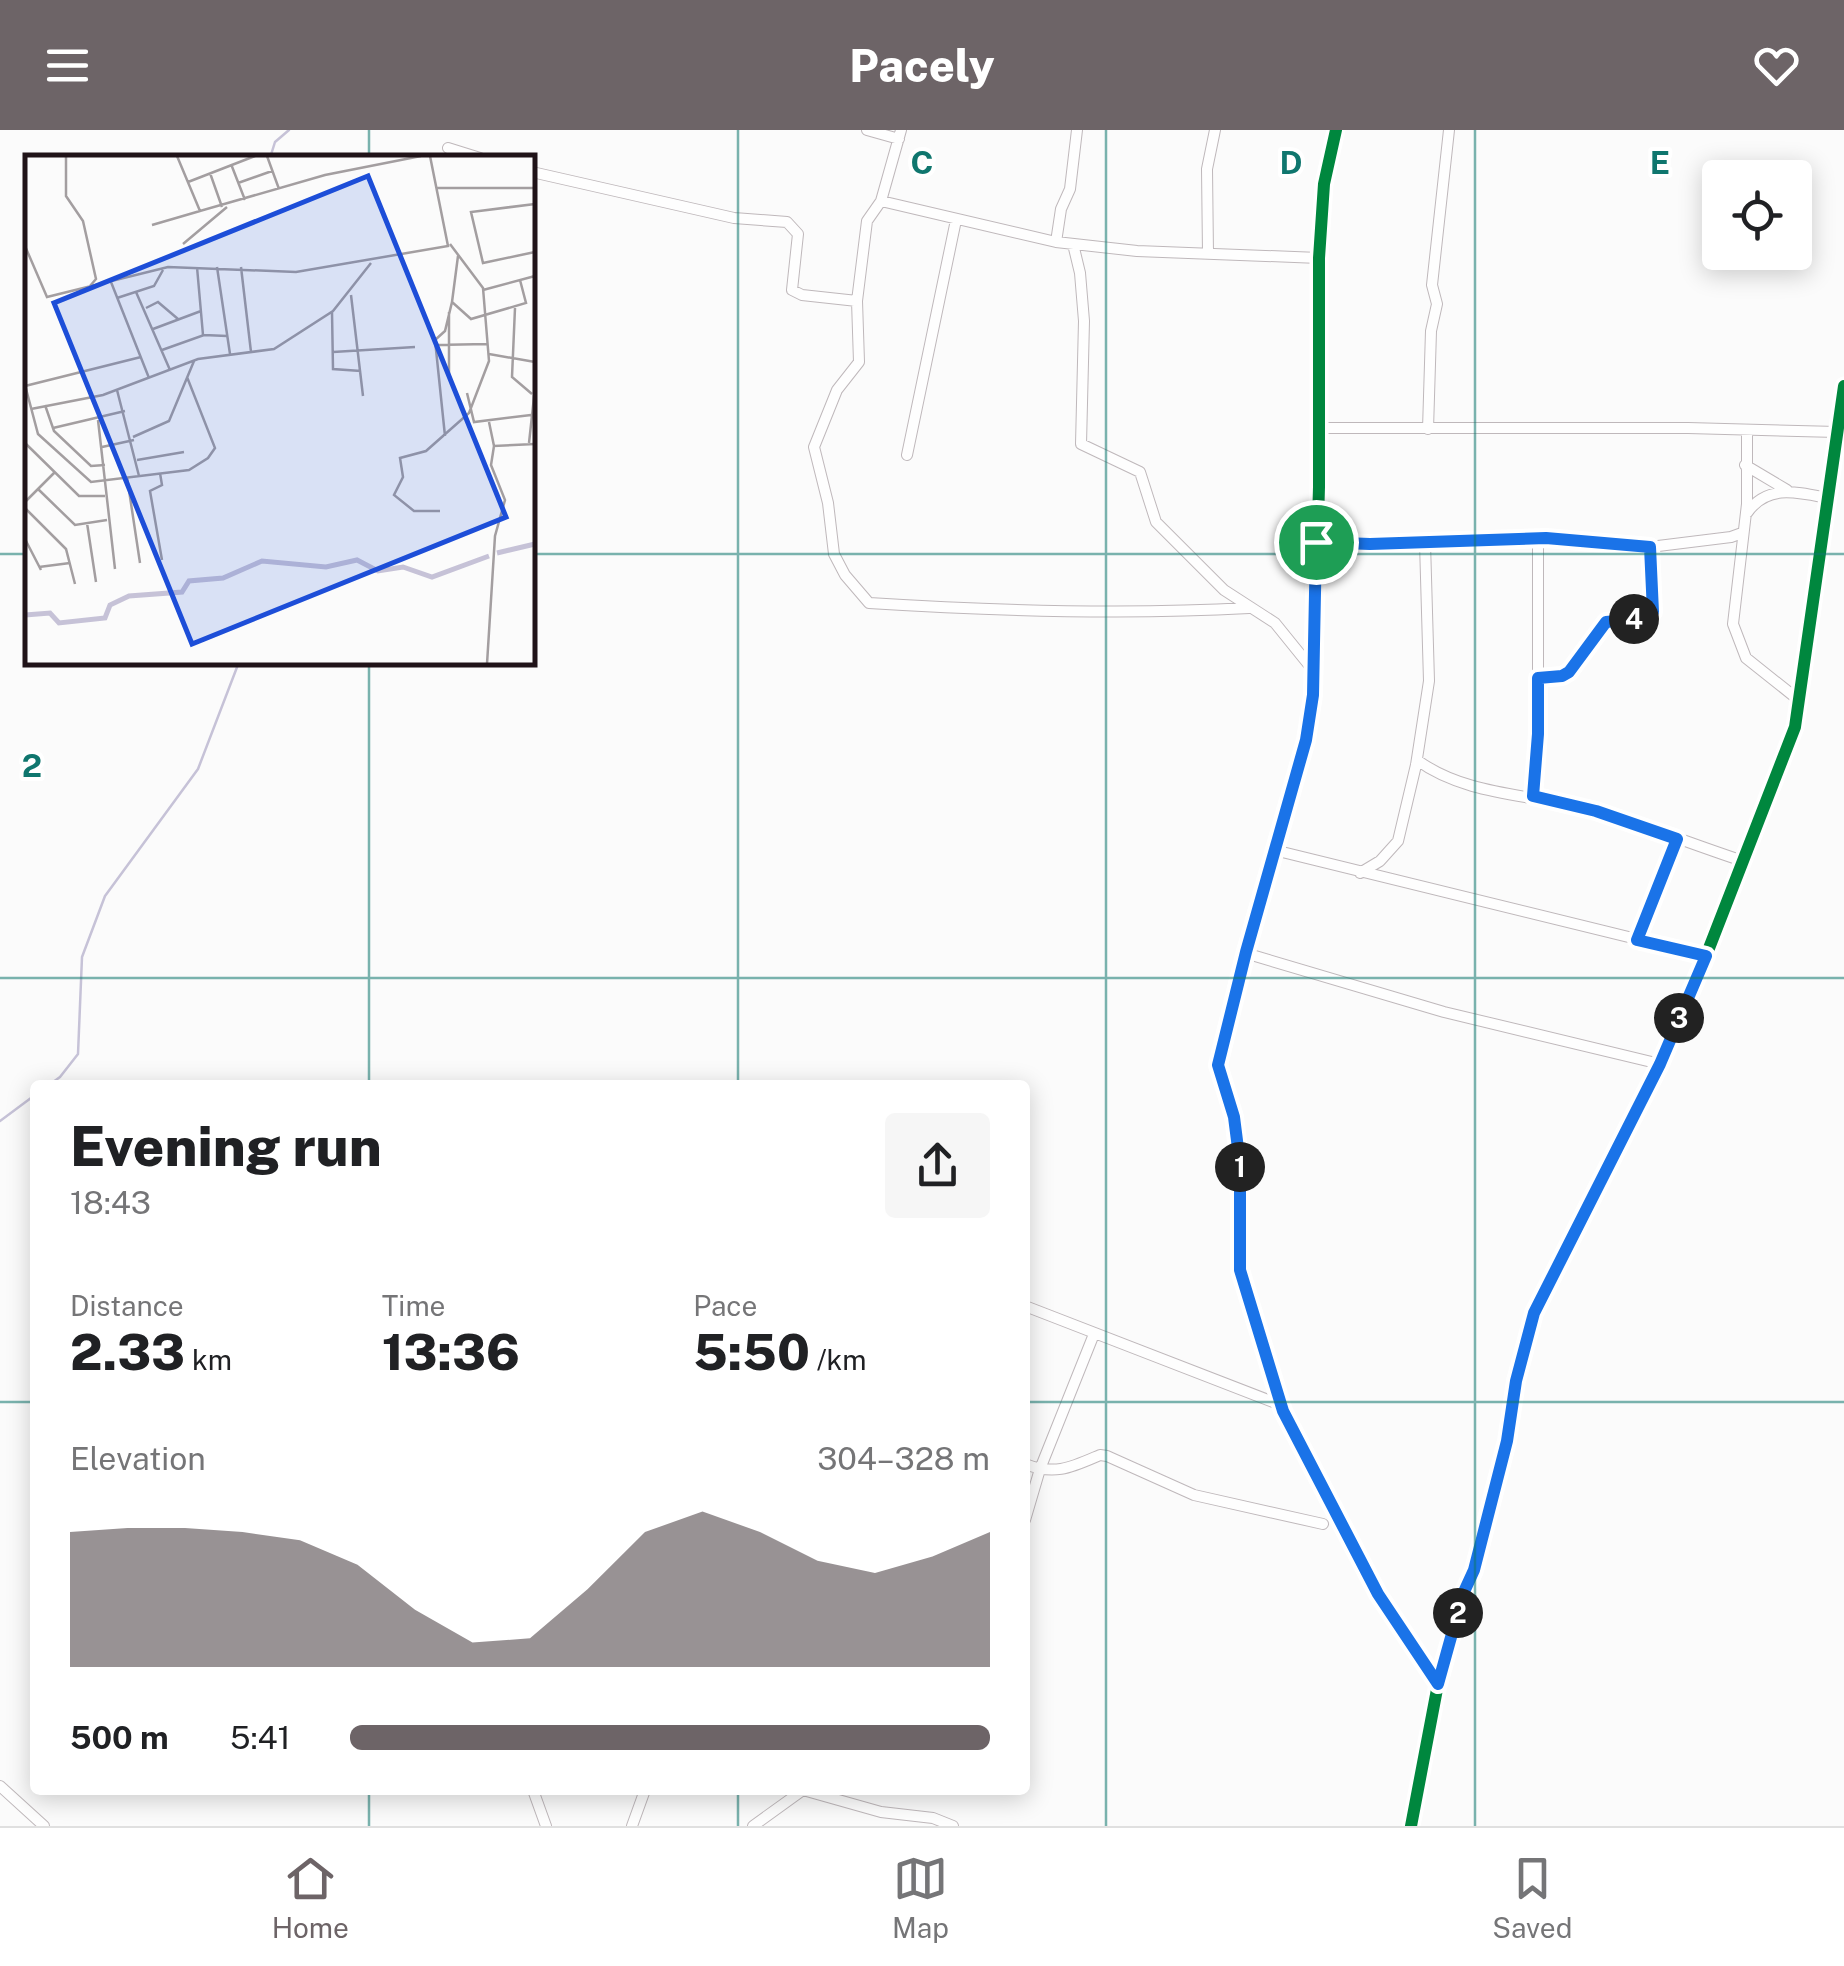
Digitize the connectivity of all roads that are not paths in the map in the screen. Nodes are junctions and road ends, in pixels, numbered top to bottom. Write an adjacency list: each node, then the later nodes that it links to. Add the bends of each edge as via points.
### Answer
1 (867, 130): 6 (street)
2 (1077, 130): 12 (street)
3 (1215, 130): 14 (street, via 1207,169)
4 (1336, 130): 15 (street)
5 (1450, 130): 19 (street, via 1433,274)
6 (900, 134): 10 (street)
7 (448, 148): 8 (street)
8 (470, 155)
9 (535, 173): 16 (street, via 734,218 788,222 798,234 792,290)
10 (882, 201): 11 (street); 16 (street, via 867,221)
11 (956, 220): 12 (street); 22 (street)
12 (1056, 242): 13 (street)
13 (1073, 244): 14 (street); 32 (street, via 1084,340 1080,444 1140,472 1156,522)
14 (1208, 254): 15 (street)
15 (1318, 258): 18 (street)
16 (857, 301): 32 (street, via 859,362 837,390 814,447 834,554 866,600 1007,612)
17 (1844, 386): 21 (street)
18 (1318, 428): 19 (street); 29 (street)
19 (1428, 429): 20 (street)
20 (1747, 430): 21 (street); 23 (street)
21 (1837, 432): 25 (street)
22 (907, 456)
23 (1745, 465): 24 (street); 26 (street)
24 (1787, 490): 25 (street); 26 (street, via 1760,498)
25 (1828, 498): 35 (street)
26 (1746, 514): 27 (street)
27 (1742, 533): 31 (street); 35 (street, via 1732,612 1736,635 1746,658)
28 (1538, 539): 30 (street); 31 (street); 34 (street)
29 (1316, 542): 30 (street); 33 (street)
30 (1425, 543): 36 (street, via 1429,681)
31 (1650, 547): 34 (street, via 1650,616 1606,622 1569,672)
32 (1249, 608): 33 (street, via 1275,623)
33 (1314, 670): 39 (street, via 1306,740)
34 (1538, 678): 37 (street)
35 (1800, 701): 40 (street)
36 (1417, 760): 37 (street, via 1439,776 1474,787); 41 (street, via 1398,841)
37 (1533, 796): 38 (street)
38 (1677, 839): 40 (street); 42 (street)
39 (1274, 850): 41 (street); 43 (street)
40 (1744, 861): 44 (street)
41 (1360, 873): 42 (street)
42 (1637, 940): 44 (street)
43 (1246, 952): 45 (street, via 1444,1012); 48 (street, via 1218,1065 1240,1164 1240,1270)
44 (1706, 956): 45 (street)
45 (1660, 1064): 53 (street, via 1534,1313 1474,1570)
46 (1030, 1308): 47 (street)
47 (1094, 1334): 48 (street); 50 (street)
48 (1281, 1405): 53 (street, via 1378,1594)
49 (1030, 1466): 50 (street)
50 (1040, 1470): 51 (street); 52 (street, via 1073,1469 1107,1456 1194,1495)
51 (1030, 1503)
52 (1323, 1524)
53 (1438, 1684): 65 (street)
54 (0, 1786): 60 (street)
55 (535, 1795): 61 (street)
56 (643, 1795): 62 (street)
57 (796, 1795): 63 (street)
58 (821, 1795): 59 (street)
59 (932, 1822): 64 (street)
60 (44, 1826)
61 (546, 1826)
62 (632, 1826)
63 (755, 1826)
64 (953, 1826)
65 (1412, 1826)

